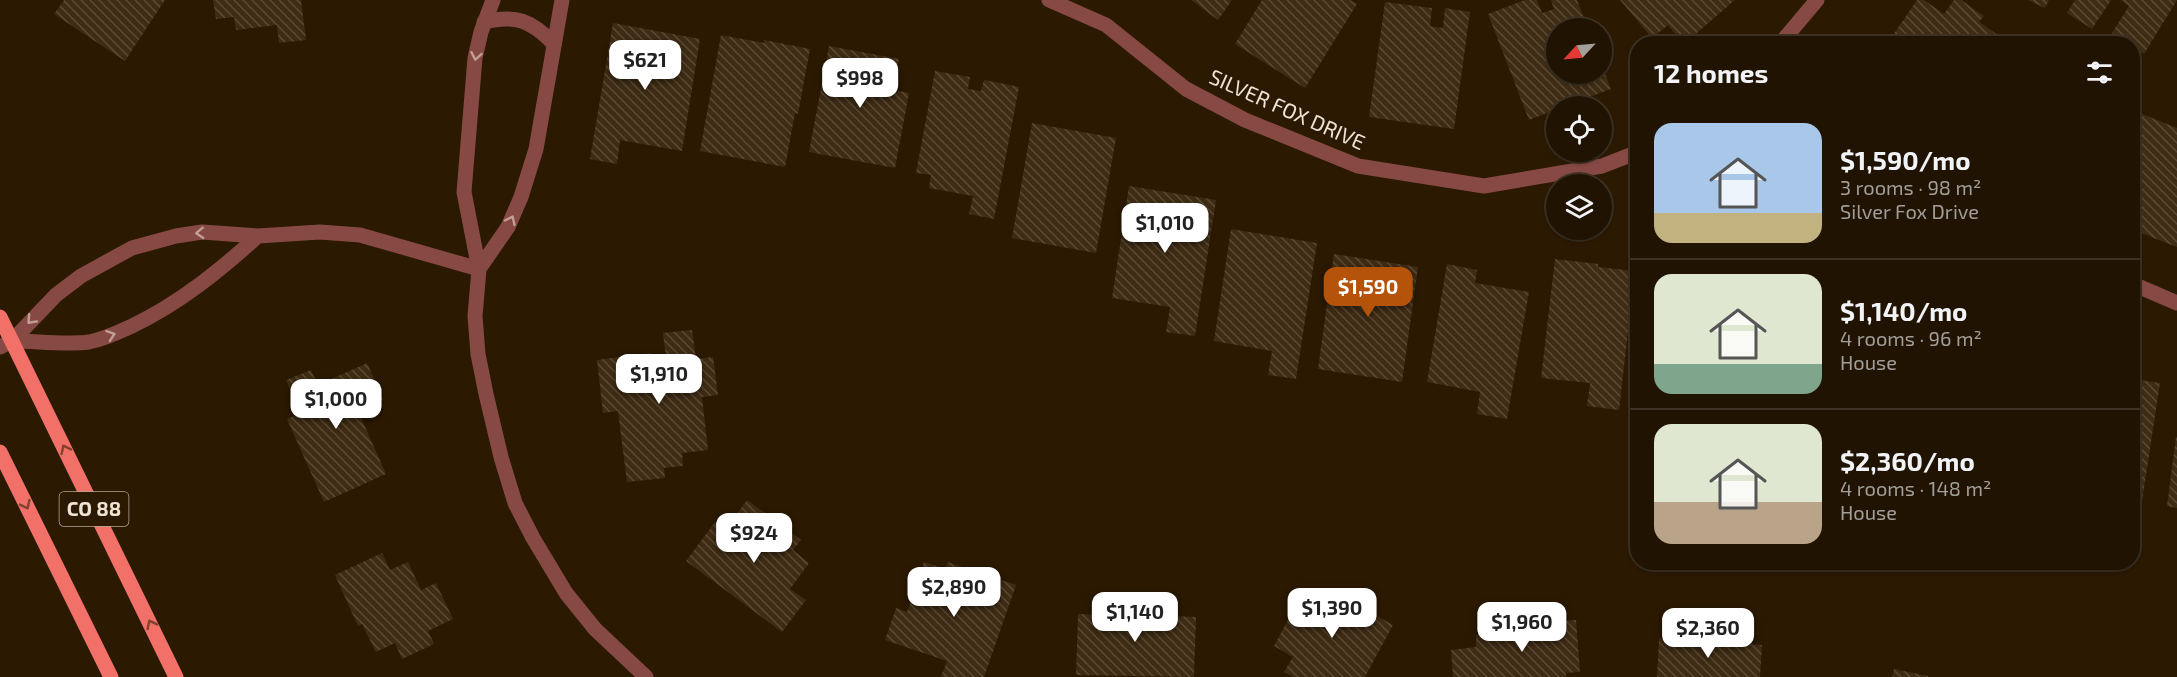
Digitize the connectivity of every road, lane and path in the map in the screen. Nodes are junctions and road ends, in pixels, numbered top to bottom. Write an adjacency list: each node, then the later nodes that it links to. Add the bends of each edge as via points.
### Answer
1 (493, 0): 5 (street)
2 (562, 0): 7 (street)
3 (1049, 0): 8 (street, SILVER FOX DRIVE, via 1106,25 1186,89 1245,120 1358,166 1484,186 1602,166)
4 (1817, 0): 6 (street)
5 (484, 22): 7 (street, via 508,18 522,21 542,31); 10 (street, one-way to 10, via 474,68 464,192)
6 (1787, 36)
7 (554, 44): 10 (street, one-way to 7, via 508,226 521,197 536,149)
8 (1630, 155)
9 (258, 236): 10 (street, via 320,232 360,235); 14 (street, one-way to 9, via 88,342 113,335 179,300); 14 (street, one-way to 14, via 202,232 132,248 56,295)
10 (479, 269): 18 (street, via 475,316 478,354 515,503 566,593 595,629)
11 (2140, 287): 12 (street)
12 (2177, 303)
13 (0, 317): 14 (main road, CO 88)
14 (6, 344): 17 (main road, CO 88, one-way to 14)
15 (0, 452): 16 (main road, CO 88, one-way to 16)
16 (111, 677)
17 (176, 677)
18 (645, 677)

